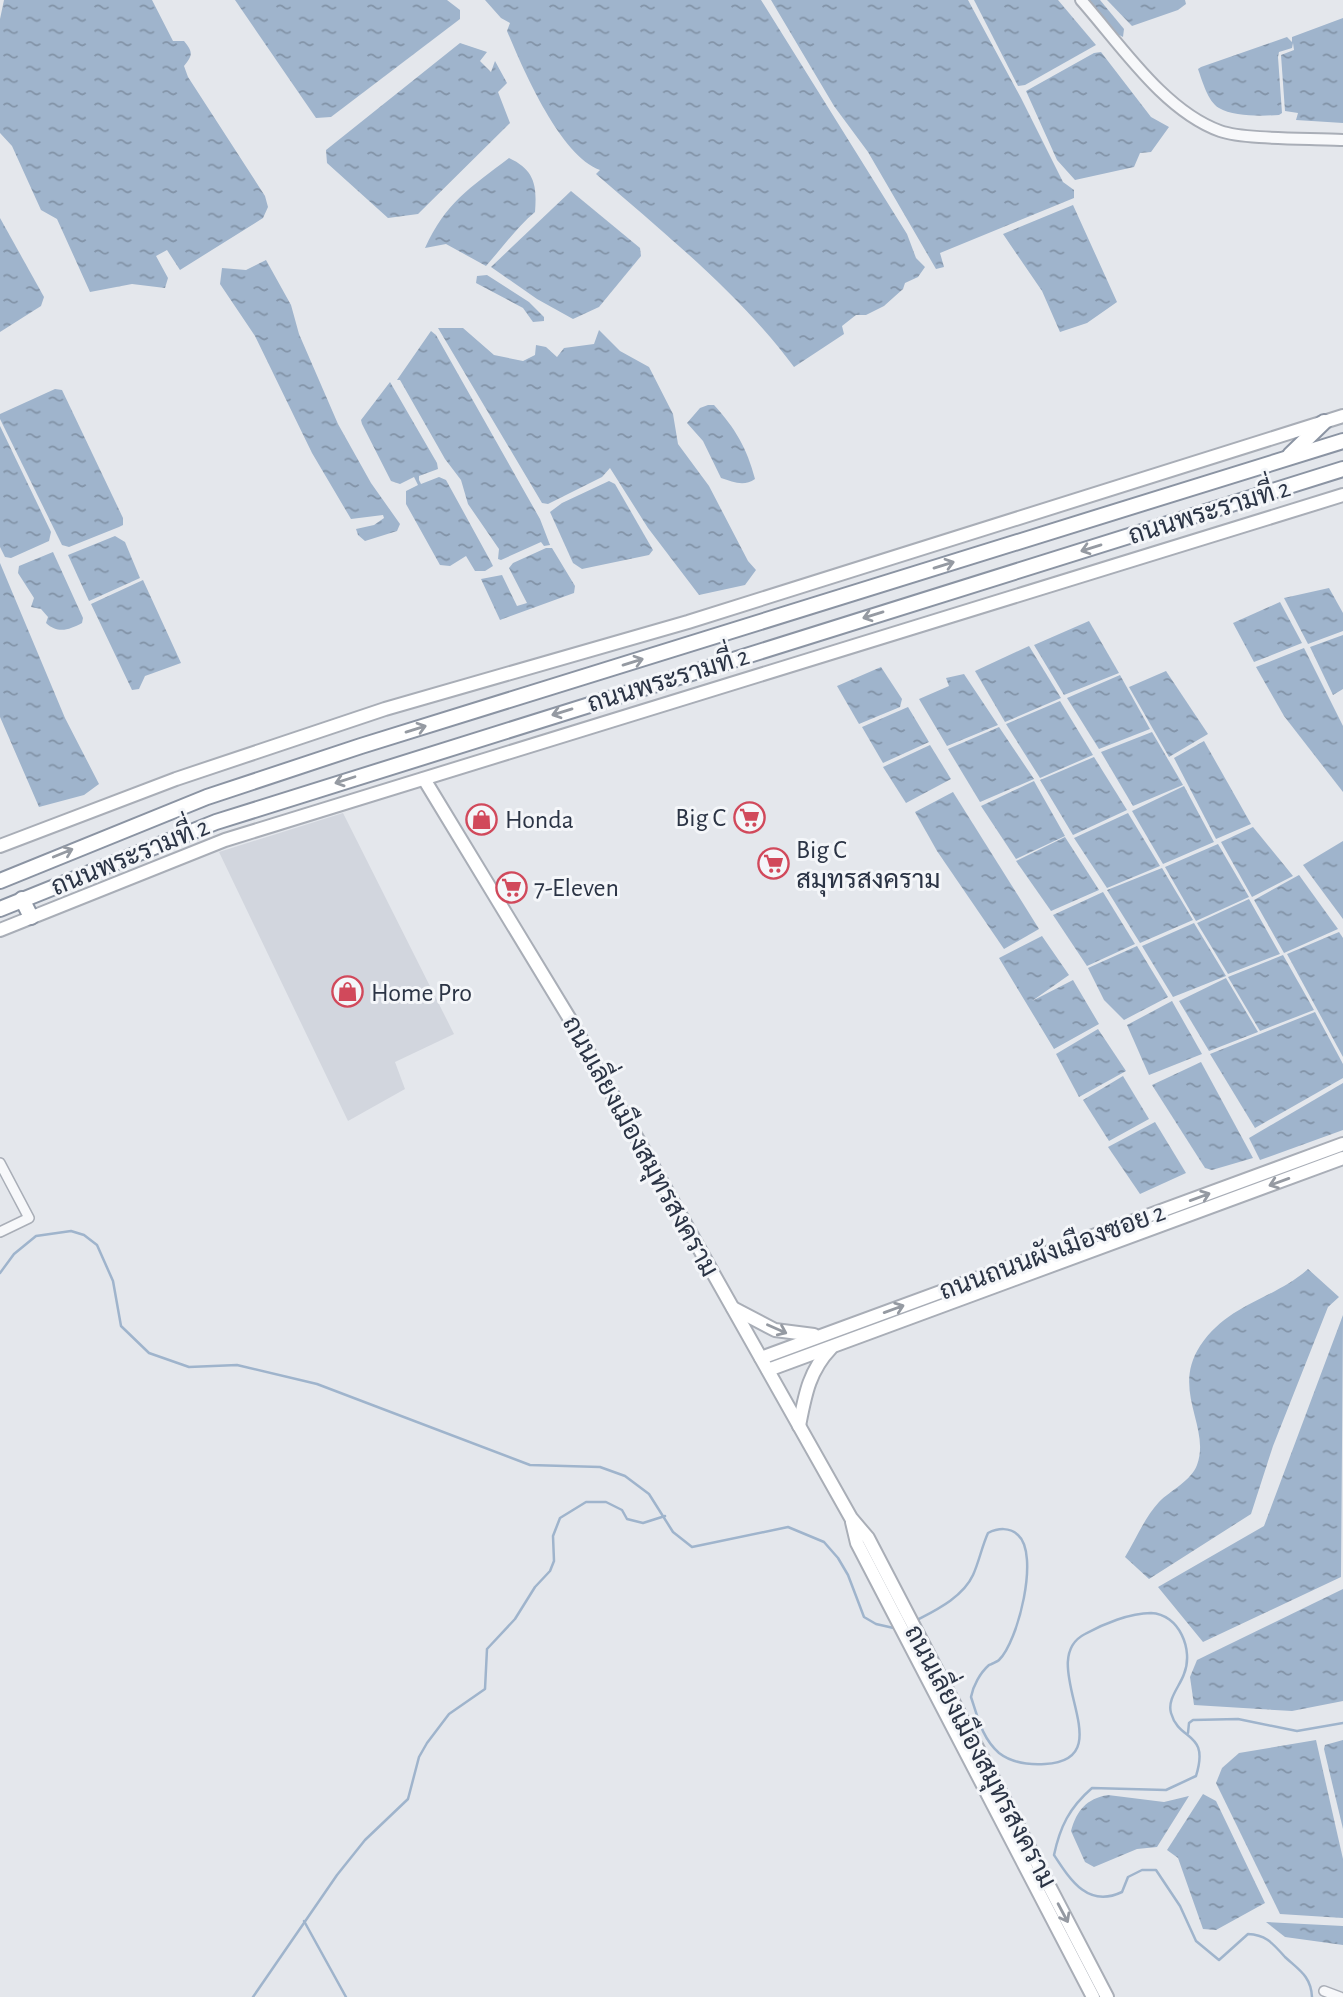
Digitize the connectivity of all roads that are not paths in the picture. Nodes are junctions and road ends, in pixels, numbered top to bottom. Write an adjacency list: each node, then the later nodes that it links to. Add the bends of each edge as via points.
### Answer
1 (1081, 0): 2 (street, via 1162,93 1188,116 1222,132)
2 (1343, 140)
3 (1343, 416): 4 (main road, ถนนพระรามที่ 2)
4 (1324, 422): 6 (highway); 10 (main road, ถนนพระรามที่ 2, via 688,622 385,709 176,779)
5 (1343, 441): 6 (highway, ถนนพระรามที่ 2)
6 (1287, 459): 11 (highway, ถนนพระรามที่ 2, one-way to 6, via 207,797 361,746)
7 (1343, 470): 12 (highway, ถนนพระรามที่ 2, one-way to 12, via 229,817)
8 (1343, 495): 9 (main road, ถนนพระรามที่ 2)
9 (424, 779): 14 (main road, ถนนพระรามที่ 2, via 225,840); 20 (main road, ถนนเลี่ยงเมืองสมุทรสงคราม, via 571,1021)
10 (0, 846)
11 (0, 881)
12 (22, 899): 13 (highway, ถนนพระรามที่ 2); 14 (highway)
13 (0, 909)
14 (31, 917): 15 (main road, ถนนพระรามที่ 2)
15 (0, 930)
16 (1343, 1144): 21 (main road, ถนนถนนผังเมืองซอย 2, one-way to 16)
17 (1343, 1158): 21 (main road, ถนนถนนผังเมืองซอย 2, one-way to 21)
18 (0, 1163): 19 (street, via 29,1218)
19 (0, 1232)
20 (733, 1308): 22 (main road, one-way to 22, via 788,1334); 24 (main road, ถนนเลี่ยงเมืองสมุทรสงคราม)
21 (859, 1329): 22 (main road, ถนนถนนผังเมืองซอย 2); 23 (main road, ถนนถนนผังเมืองซอย 2)
22 (825, 1335): 24 (main road, ถนนถนนผังเมืองซอย 2)
23 (834, 1346): 25 (main road, ถนนถนนผังเมืองซอย 2); 26 (main road, via 811,1374)
24 (761, 1358): 25 (main road, ถนนเลี่ยงเมืองสมุทรสงคราม)
25 (768, 1370): 26 (main road, ถนนเลี่ยงเมืองสมุทรสงคราม)
26 (799, 1426): 27 (main road, ถนนเลี่ยงเมืองสมุทรสงคราม, via 867,1538)
27 (913, 1639): 29 (main road, ถนนเลี่ยงเมืองสมุทรสงคราม); 30 (main road, ถนนเลี่ยงเมืองสมุทรสงคราม, one-way to 30)
28 (1324, 1991): 31 (street)
29 (1093, 1997)
30 (1107, 1997)
31 (1340, 1997)

